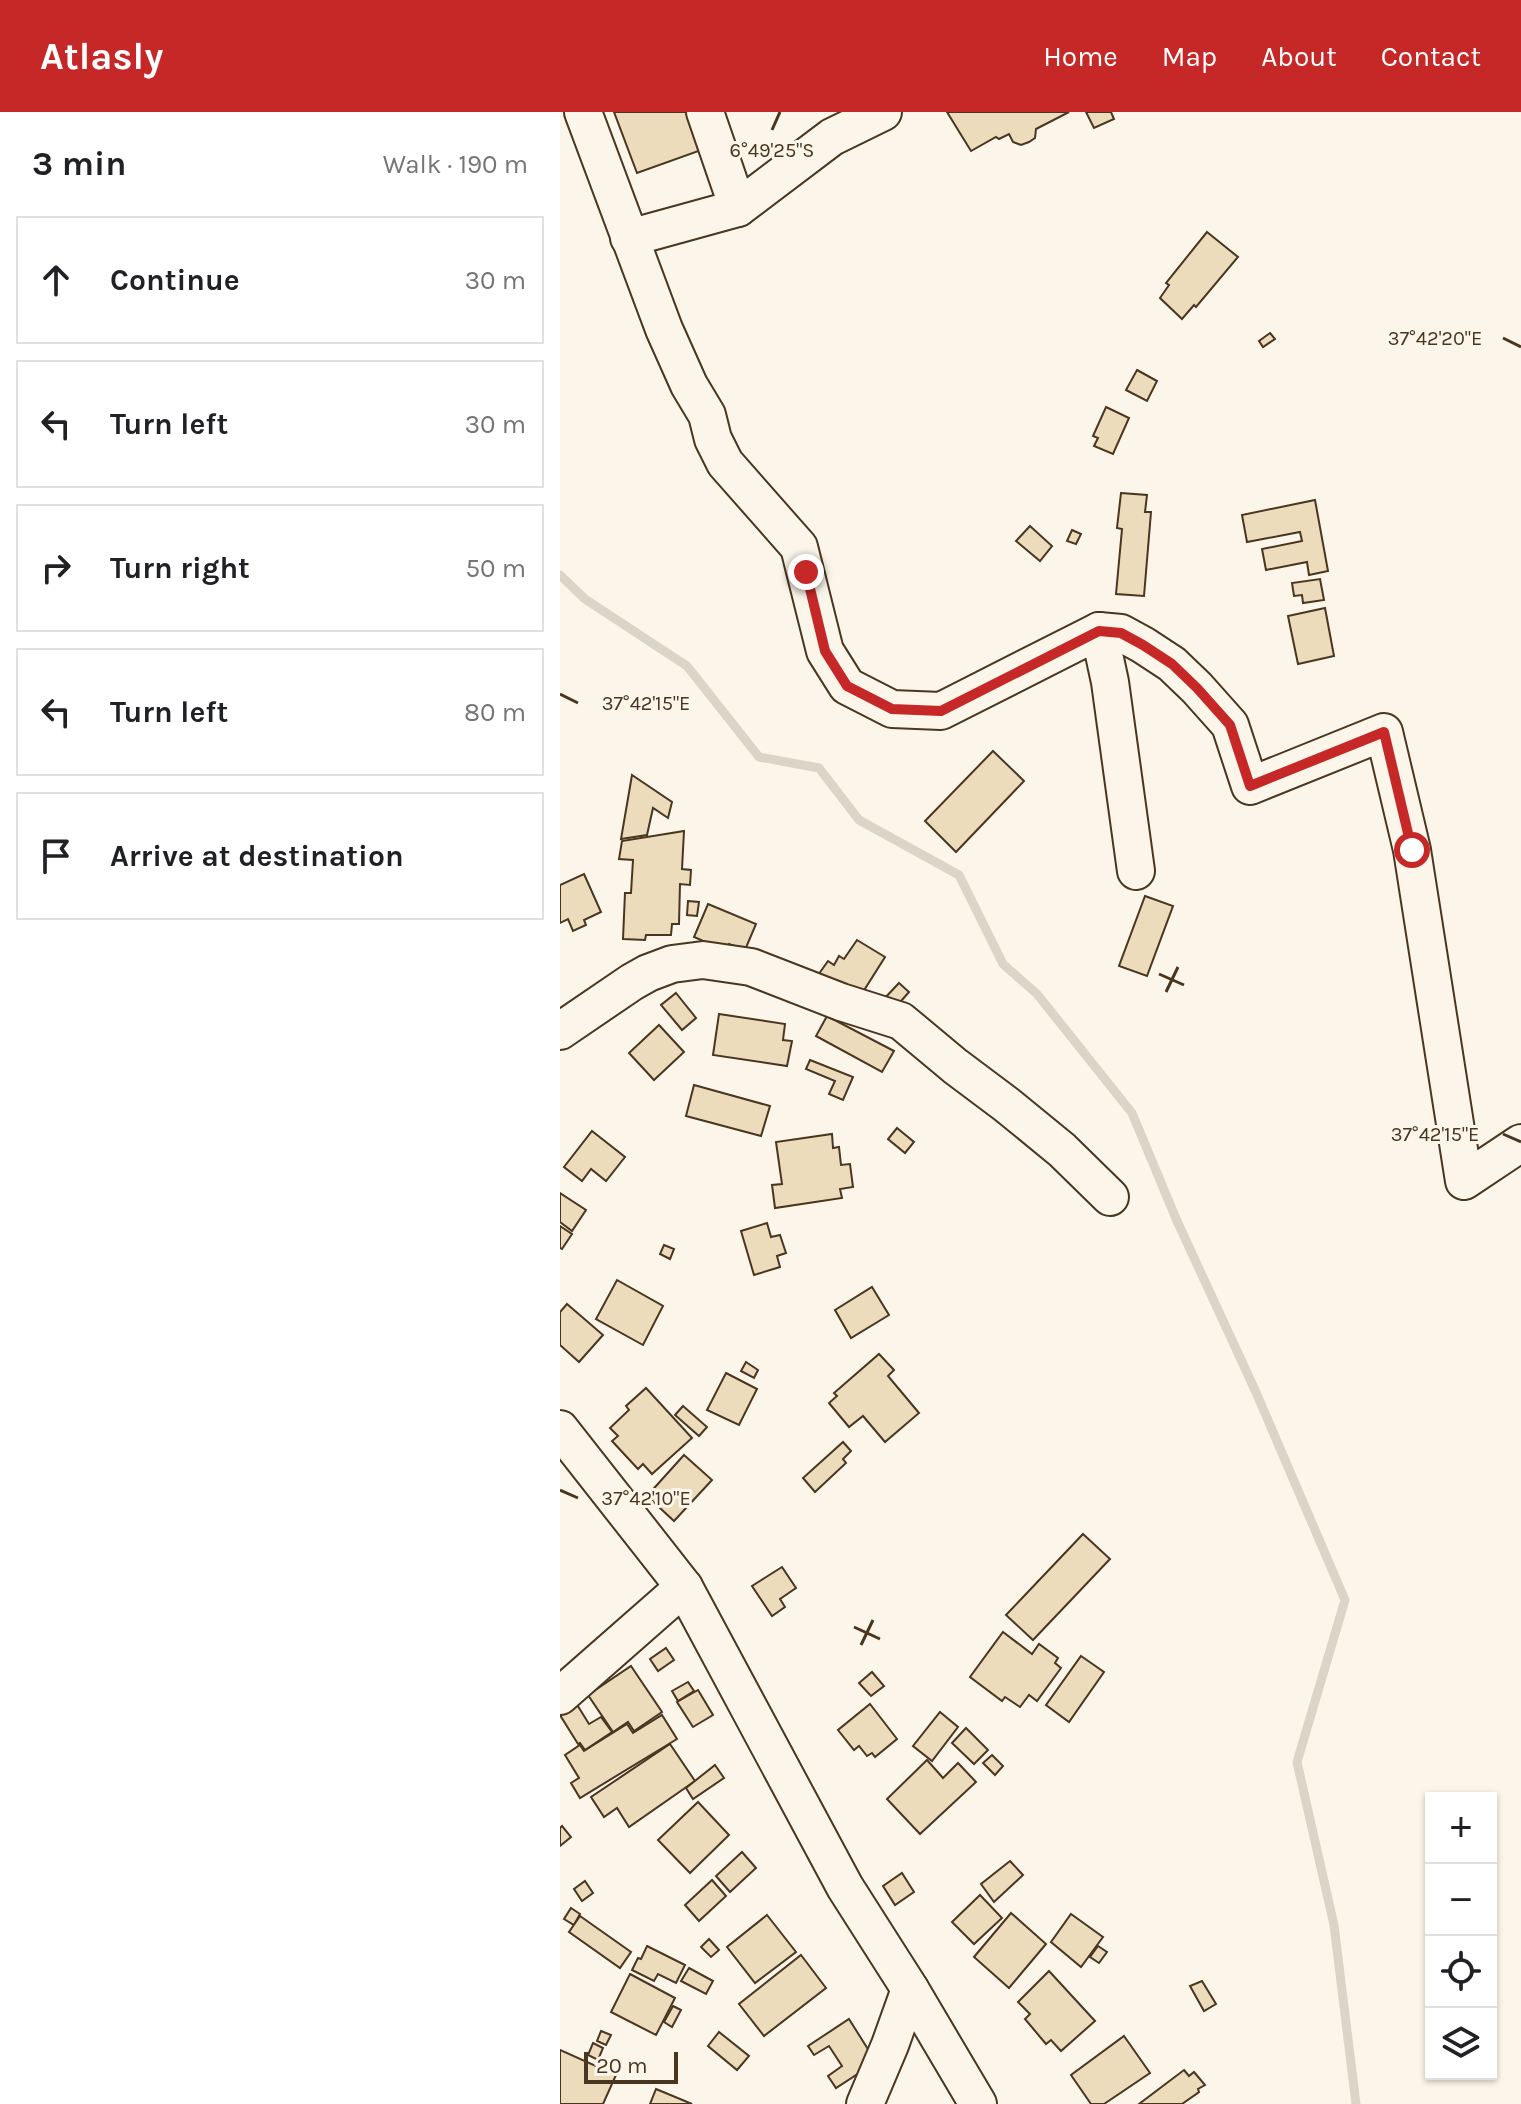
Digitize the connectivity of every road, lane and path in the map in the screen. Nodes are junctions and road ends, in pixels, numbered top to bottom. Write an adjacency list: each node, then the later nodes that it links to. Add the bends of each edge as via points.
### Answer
1 (583, 112): 5 (street)
2 (705, 112): 4 (street)
3 (883, 112): 4 (street, via 832,137)
4 (738, 208): 5 (street)
5 (629, 238): 6 (street, via 725,463 799,547 825,651 847,686 892,709 941,711)
6 (1099, 631): 7 (street); 9 (street, via 1121,633 1143,645 1197,688 1230,725 1250,786 1384,732 1412,850 1464,1181)
7 (1136, 871)
8 (560, 1031): 10 (street, via 632,982 672,964 703,960 751,967 901,1021 1051,1141)
9 (1521, 1143)
10 (1110, 1197)
11 (560, 1429): 12 (street)
12 (684, 1587): 13 (street); 14 (street, via 845,1887)
13 (560, 1696)
14 (910, 1989): 15 (street); 16 (street)
15 (865, 2104)
16 (978, 2104)

